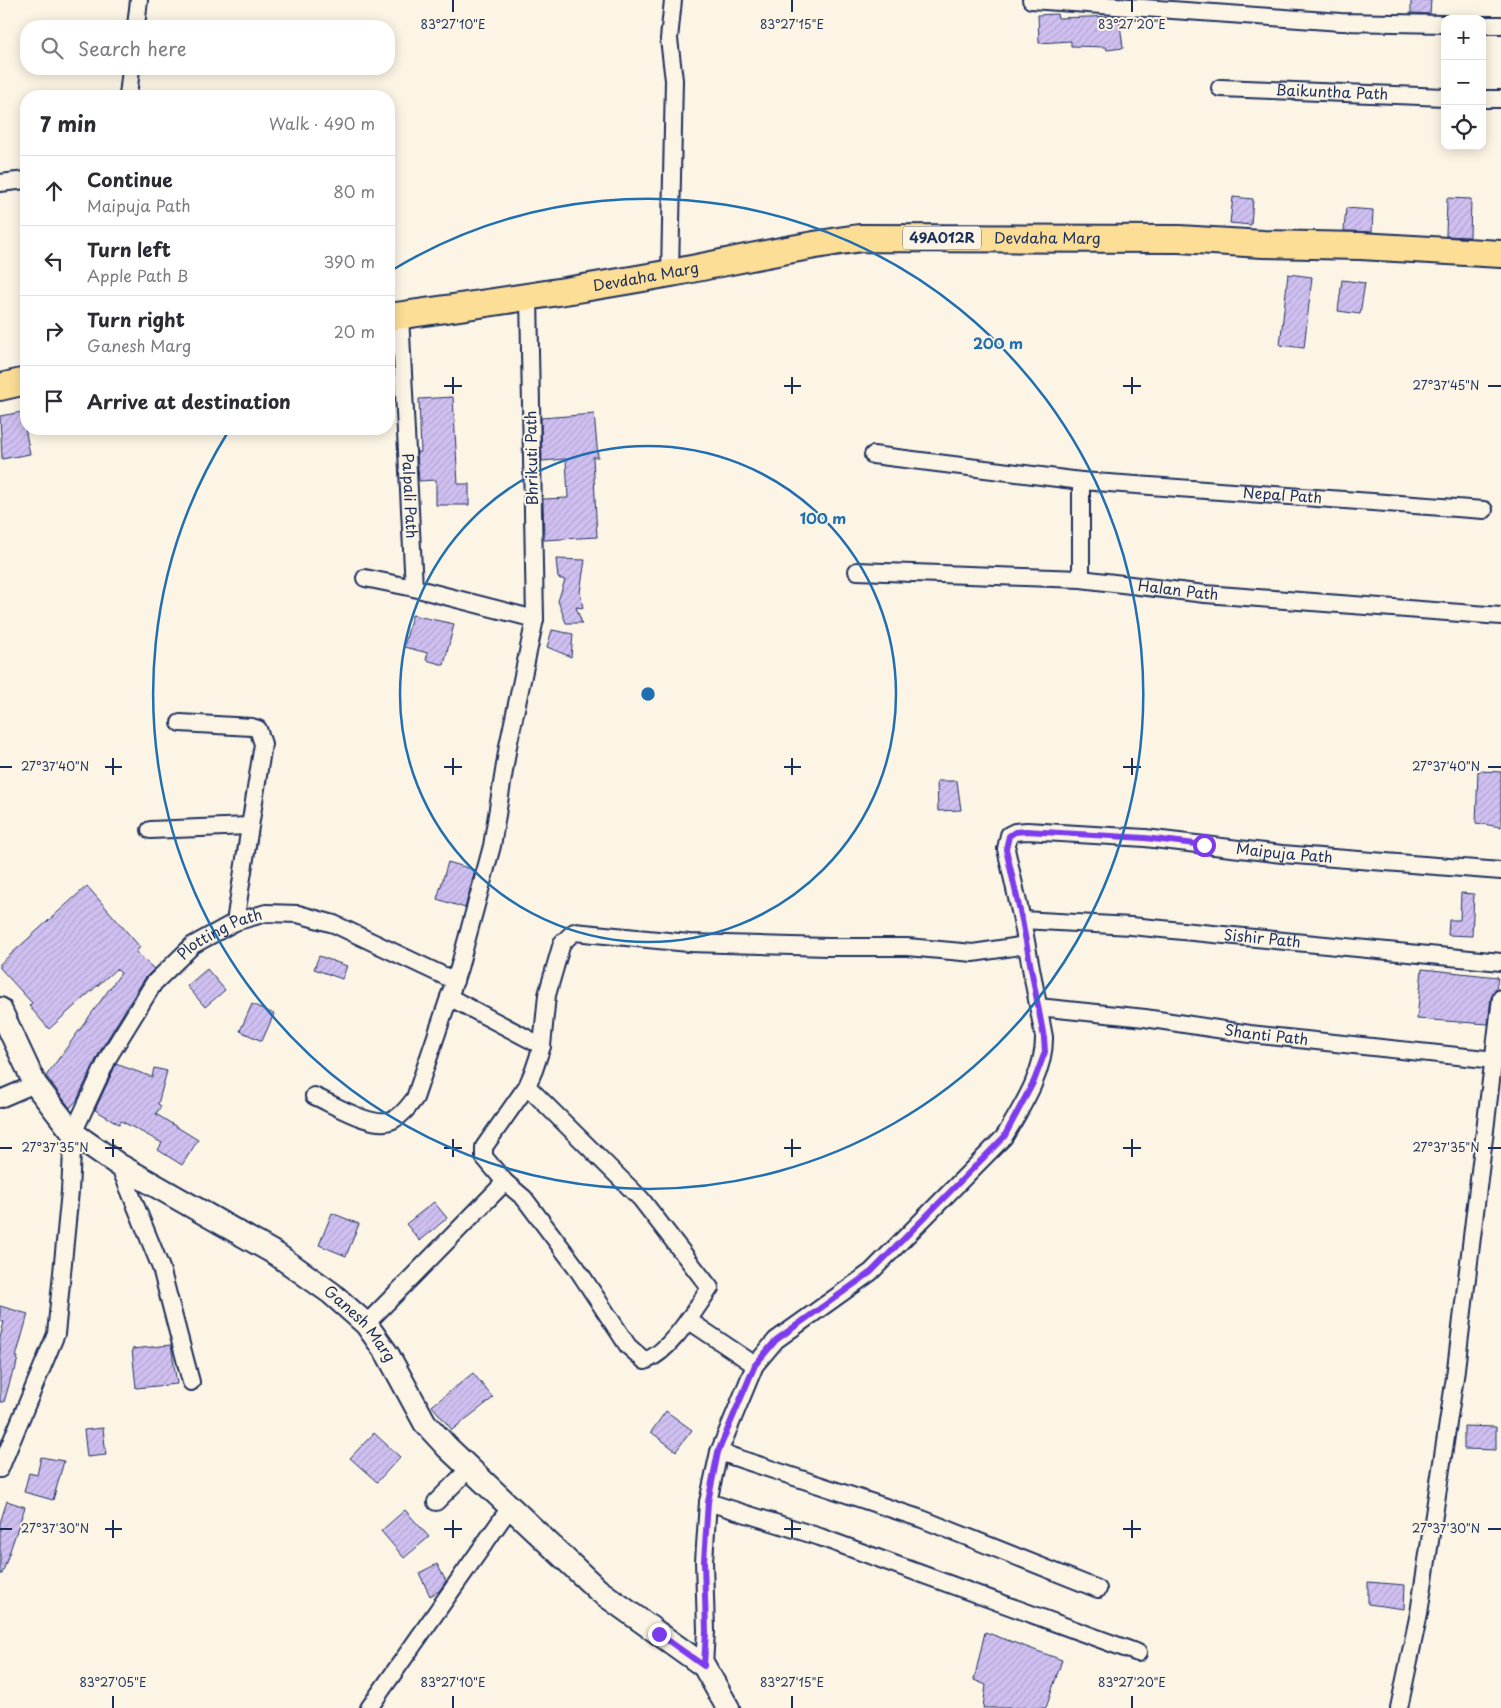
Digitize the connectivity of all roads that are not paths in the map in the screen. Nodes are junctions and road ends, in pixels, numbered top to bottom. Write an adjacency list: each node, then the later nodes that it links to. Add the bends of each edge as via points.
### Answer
1 (139, 0): 4 (street)
2 (674, 0): 17 (street, via 669,39 674,80)
3 (1031, 0): 5 (street, via 1341,22)
4 (137, 20)
5 (1441, 24)
6 (1486, 25): 7 (street)
7 (1501, 25)
8 (130, 75): 10 (street)
9 (1220, 88): 11 (street, Baikuntha Path)
10 (129, 90)
11 (1441, 97)
12 (1486, 99): 13 (street)
13 (1501, 99)
14 (20, 181): 15 (street)
15 (0, 183)
16 (1501, 254): 17 (main road, Devdaha Marg / 49A012R, via 1179,239 861,238 813,244)
17 (670, 273): 18 (main road, Devdaha Marg / 49A012R)
18 (529, 297): 19 (main road, Devdaha Marg / 49A012R); 31 (street, Bhrikuti Path)
19 (395, 316)
20 (395, 330): 29 (street, Palpali Path)
21 (20, 382): 22 (main road)
22 (0, 387)
23 (873, 455): 24 (street, Nepal Path)
24 (1081, 482): 25 (street, Nepal Path); 28 (street)
25 (1484, 510)
26 (857, 571): 28 (street, Halan Path)
27 (365, 578): 29 (street)
28 (1081, 579): 30 (street, Halan Path, via 1205,594)
29 (414, 588): 31 (street)
30 (1501, 616)
31 (536, 619): 40 (street, Bhrikuti Path, via 508,746 492,846)
32 (180, 723): 33 (street, via 252,726 258,729 263,744)
33 (249, 826): 34 (street); 37 (street)
34 (150, 830)
35 (1501, 871): 36 (street, Maipuja Path, via 1282,854 1145,838 1015,832 1009,836 1006,849)
36 (1022, 920): 38 (street); 39 (street, Sishir Path, via 1131,926)
37 (235, 922): 40 (street, Plotting Path, via 266,913 298,914 334,924); 51 (street, Plotting Path, via 193,945 154,983 109,1056)
38 (1026, 945): 43 (street); 45 (street, via 973,954 907,947 689,943 574,932 562,943 548,995)
39 (1501, 962)
40 (455, 981): 41 (street, Bhrikuti Path)
41 (449, 997): 45 (street); 49 (street, Bhrikuti Path, via 415,1098 403,1113 392,1121 379,1123)
42 (1501, 998): 46 (street)
43 (1038, 1007): 46 (street, Shanti Path); 56 (street, via 1045,1052 1018,1115 1004,1137 871,1272 776,1340)
44 (0, 1009): 47 (street, Ganesh Marg)
45 (542, 1046): 48 (street)
46 (1495, 1060): 69 (street, via 1455,1378 1419,1613)
47 (35, 1084): 50 (street); 51 (street, Ganesh Marg)
48 (527, 1086): 53 (street, via 484,1147 484,1157); 54 (street, via 641,1199 710,1288)
49 (314, 1096)
50 (0, 1099)
51 (73, 1133): 52 (street, Ganesh Marg); 60 (street, via 56,1334)
52 (119, 1165): 55 (street, Ganesh Marg, via 276,1254 331,1293); 57 (street, via 161,1268)
53 (505, 1182): 54 (street, via 524,1198 638,1357 645,1361 659,1353); 55 (street)
54 (688, 1320): 56 (street)
55 (366, 1324): 59 (street, Ganesh Marg, via 388,1355 425,1423)
56 (755, 1365): 58 (street)
57 (191, 1382)
58 (718, 1452): 62 (street); 64 (street, via 922,1519)
59 (470, 1468): 61 (street); 63 (street, Ganesh Marg)
60 (0, 1469)
61 (436, 1502)
62 (708, 1502): 65 (street, via 820,1537); 66 (street, via 704,1561)
63 (511, 1506): 66 (street, Ganesh Marg, via 598,1590); 67 (street)
64 (1098, 1588)
65 (1138, 1653)
66 (704, 1666): 68 (street)
67 (369, 1708)
68 (728, 1708)
69 (1399, 1708)

